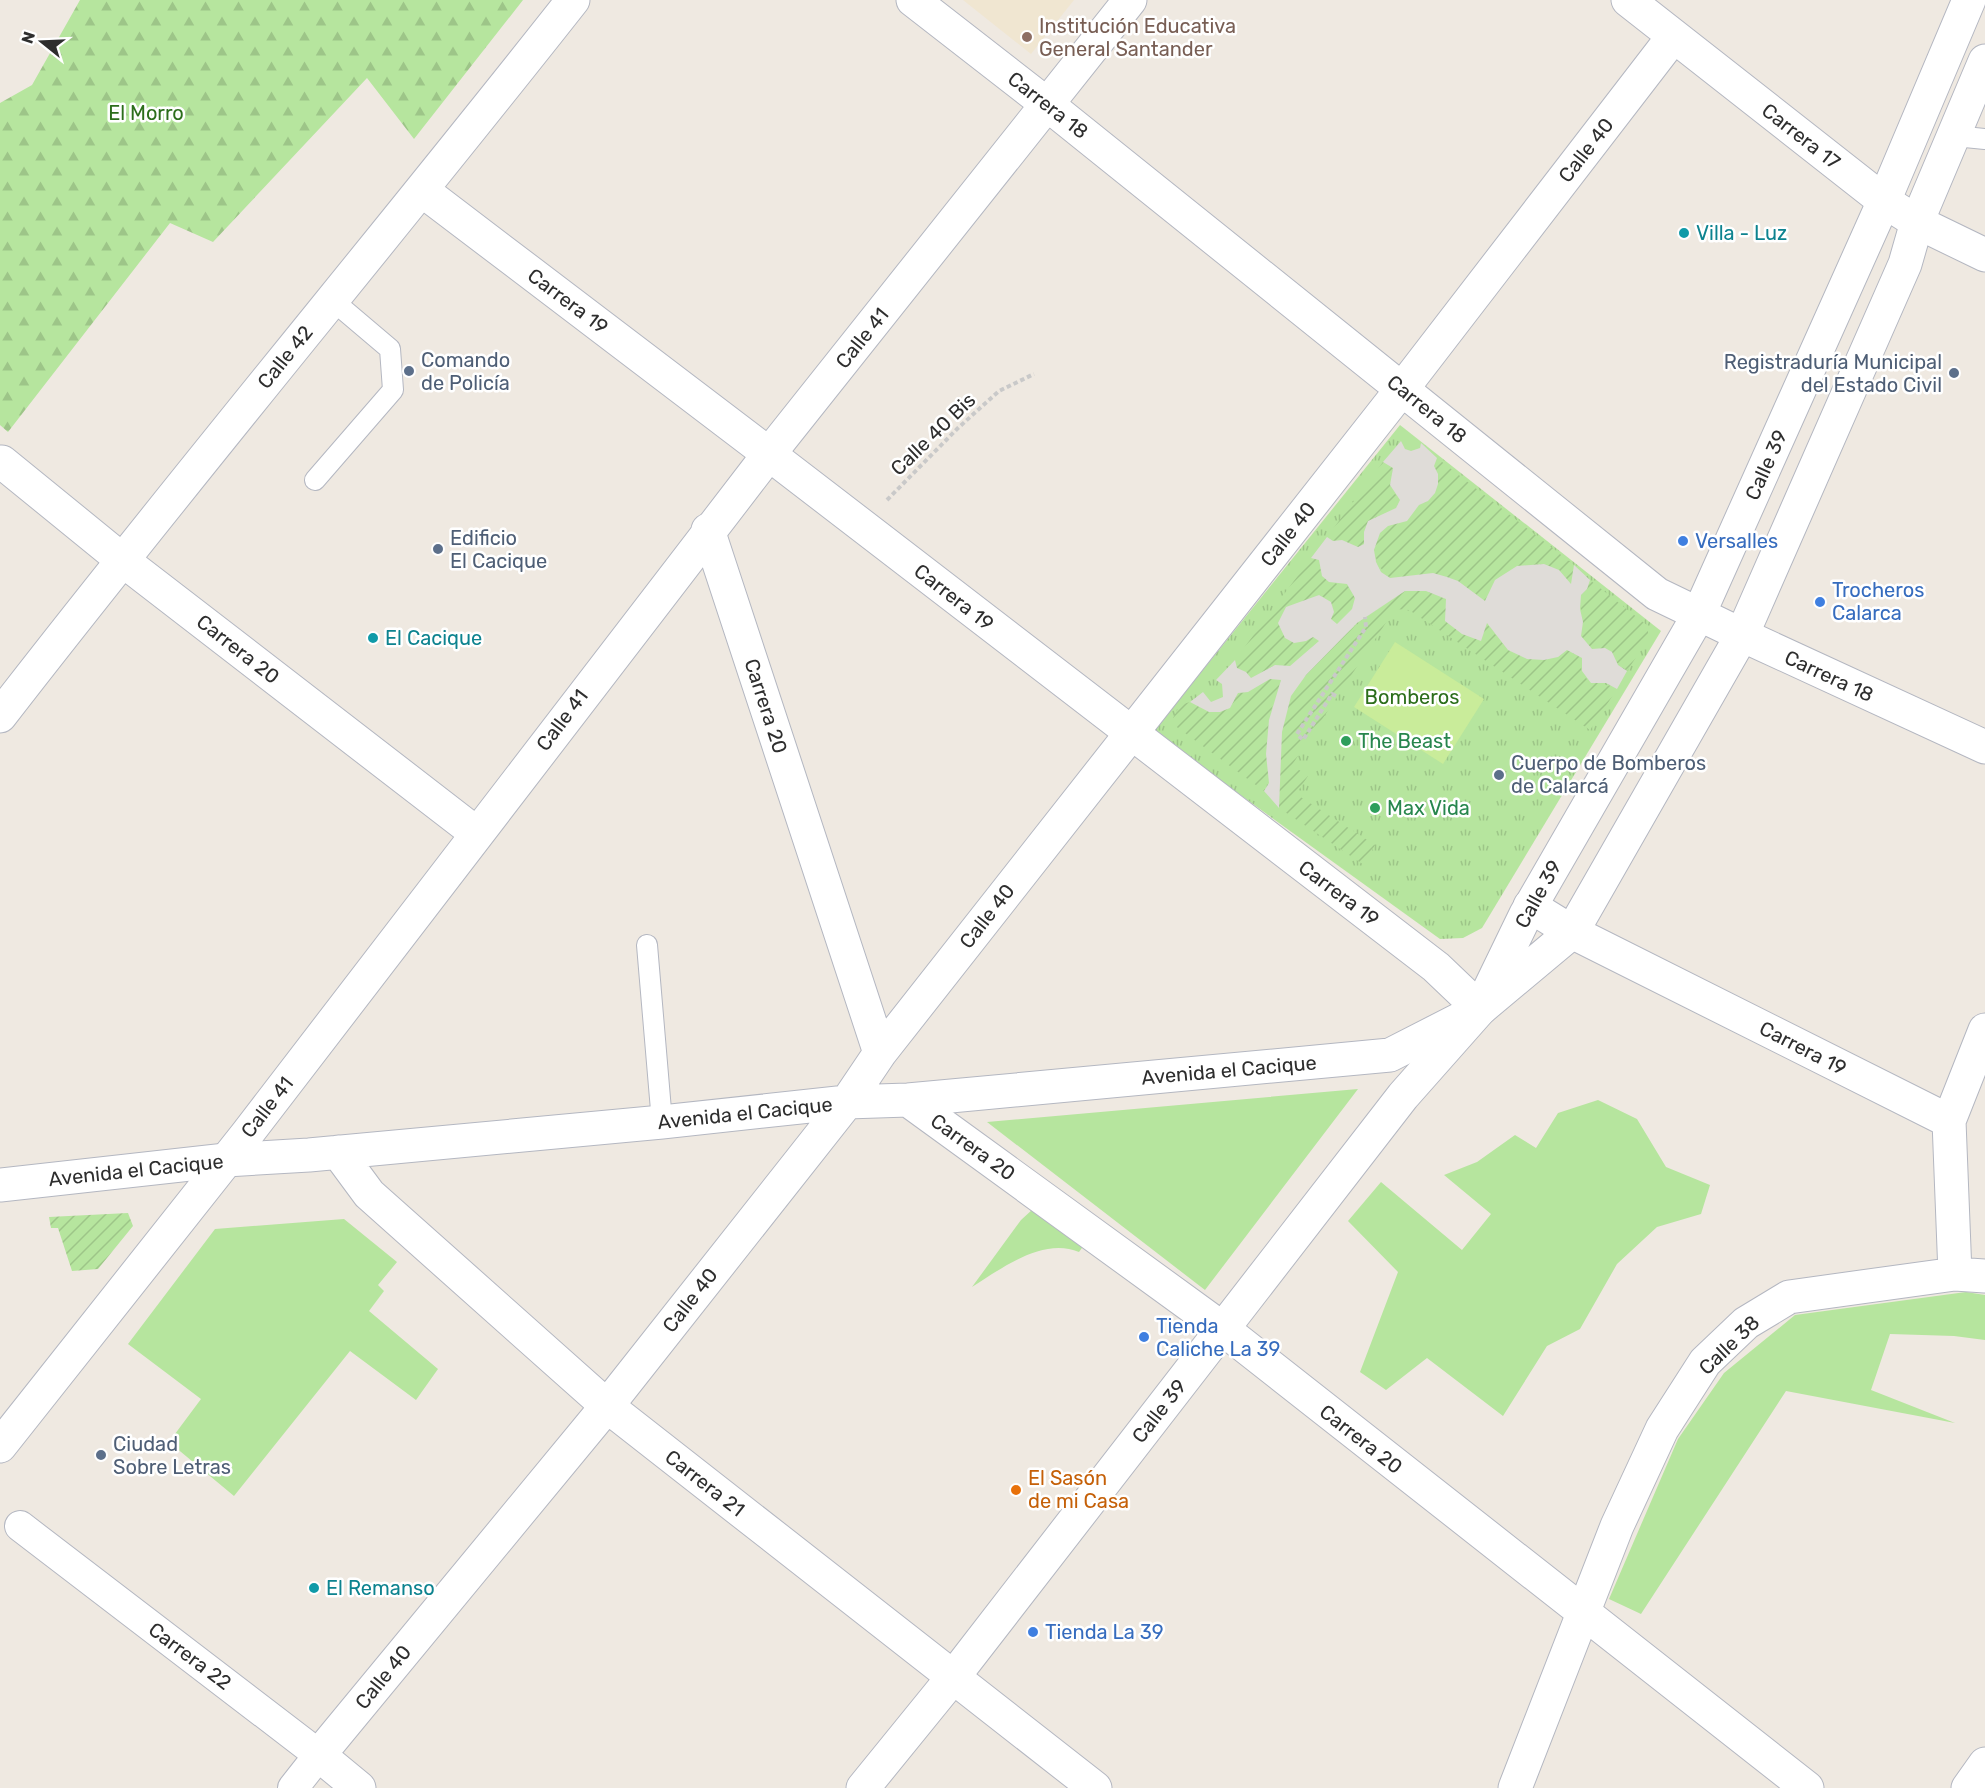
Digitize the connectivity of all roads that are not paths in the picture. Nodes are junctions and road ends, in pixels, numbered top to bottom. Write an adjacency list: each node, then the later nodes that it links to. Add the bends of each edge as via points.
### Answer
1 (573, 0): 10 (street, Calle 42)
2 (913, 0): 8 (street, Carrera 18)
3 (1130, 0): 8 (street, Calle 41)
4 (1628, 0): 6 (street, Carrera 17)
5 (1969, 0): 11 (street, Calle 39)
6 (1673, 37): 11 (street, Carrera 17); 15 (street, Calle 40)
7 (1985, 61): 9 (street, Calle 39)
8 (1048, 105): 15 (street, Carrera 18); 16 (street, Calle 41)
9 (1970, 137): 12 (street, Calle 39)
10 (423, 191): 14 (street, Calle 42); 16 (street, Carrera 19)
11 (1884, 201): 12 (street, Carrera 17); 21 (street, Calle 39)
12 (1917, 222): 13 (street, Carrera 17); 22 (street, Calle 39, via 1905,264)
13 (1985, 255)
14 (331, 299): 18 (lane, via 390,349 393,390); 20 (street, Calle 42)
15 (1402, 389): 21 (street, Carrera 18, via 1658,594); 24 (street, Calle 40)
16 (769, 454): 19 (street, Calle 41); 24 (street, Carrera 19)
17 (2, 462): 20 (street, Carrera 20)
18 (315, 480)
19 (708, 530): 26 (street, Calle 41); 32 (street, Carrera 20)
20 (121, 559): 23 (street, Calle 42); 26 (street, Carrera 20)
21 (1698, 616): 22 (street, Carrera 18); 27 (street, Calle 39)
22 (1742, 636): 25 (street, Carrera 18); 28 (street, Calle 39)
23 (0, 716)
24 (1131, 734): 30 (street, Carrera 19, via 1436,967); 32 (street, Calle 40)
25 (1985, 747)
26 (476, 833): 38 (street, Calle 41)
27 (1530, 906): 28 (street, Carrera 19); 30 (street, Calle 39)
28 (1572, 932): 30 (street, Calle 39); 35 (street, Carrera 19)
29 (647, 945): 36 (lane)
30 (1480, 1009): 33 (street, Avenida el Cacique, via 1390,1055); 41 (street, Calle 39, via 1403,1096)
31 (1985, 1030): 35 (street, Calle 38)
32 (880, 1053): 34 (street, Calle 40)
33 (908, 1100): 34 (street, Avenida el Cacique); 41 (street, Carrera 20)
34 (847, 1102): 36 (street, Avenida el Cacique); 42 (street, Calle 40)
35 (1949, 1121): 40 (street, Calle 38)
36 (662, 1122): 37 (street, Avenida el Cacique)
37 (338, 1152): 38 (street, Avenida el Cacique); 42 (street, Carrera 21, via 369,1194)
38 (226, 1160): 39 (street, Avenida el Cacique); 43 (street, Calle 41)
39 (0, 1185)
40 (1970, 1275): 45 (street, Calle 38, via 1789,1297 1746,1323 1705,1362 1662,1429)
41 (1223, 1329): 45 (street, Carrera 20); 46 (street, Calle 39)
42 (607, 1406): 46 (street, Carrera 21); 47 (street, Calle 40)
43 (0, 1446)
44 (20, 1526): 47 (street, Carrera 22)
45 (1581, 1613): 53 (street, Calle 38); 54 (street, Carrera 20)
46 (954, 1676): 51 (street, Calle 39); 52 (street, Carrera 21)
47 (319, 1755): 49 (street, Calle 40); 50 (street, Carrera 22)
48 (1985, 1764): 55 (street)
49 (293, 1788)
50 (359, 1788)
51 (863, 1788)
52 (1095, 1788)
53 (1515, 1788)
54 (1807, 1788)
55 (1968, 1788)

